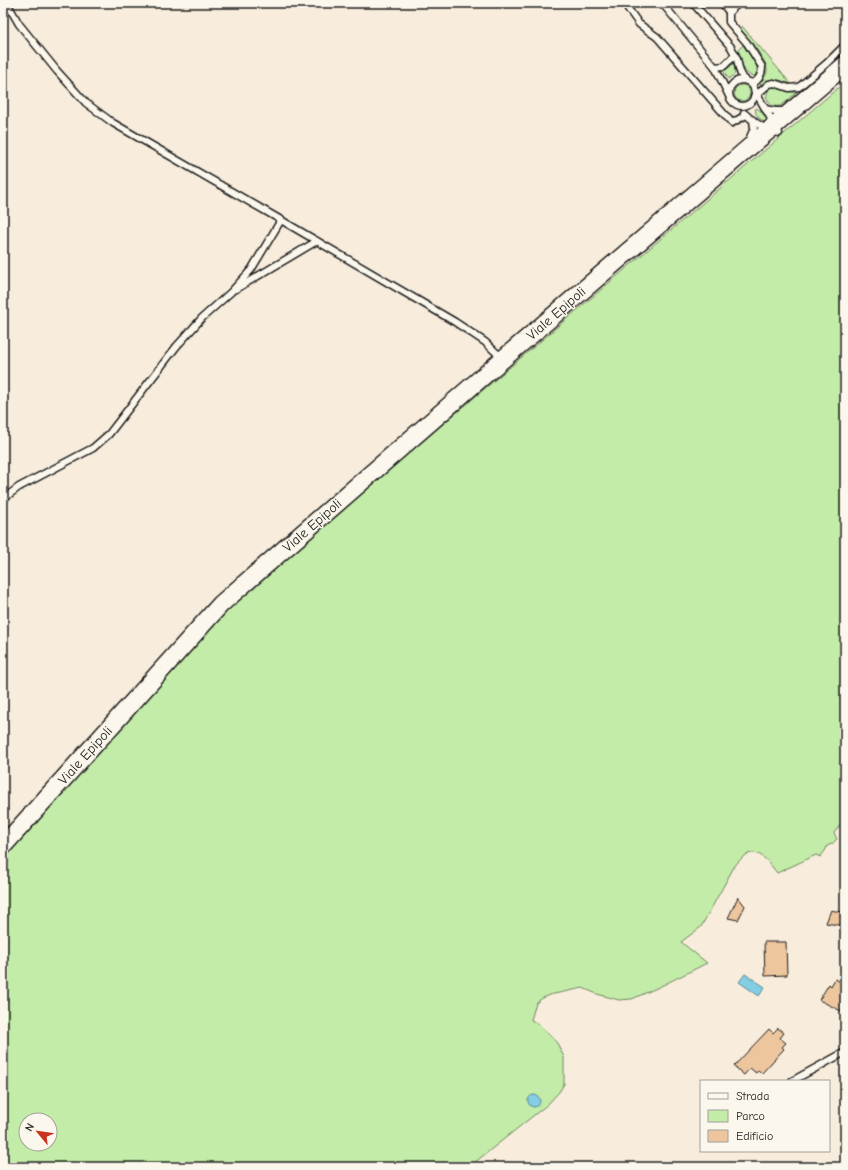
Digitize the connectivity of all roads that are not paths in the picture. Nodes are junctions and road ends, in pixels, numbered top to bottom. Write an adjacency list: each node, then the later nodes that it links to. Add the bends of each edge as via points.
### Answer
1 (7, 3): 24 (lane, via 19,24 86,103 113,123)
2 (624, 3): 19 (lane, via 639,24 657,37 732,123)
3 (662, 3): 11 (lane)
4 (693, 3): 9 (lane)
5 (722, 3): 7 (lane)
6 (739, 3): 7 (lane)
7 (729, 12): 13 (lane, via 729,22 762,66 758,79 752,83)
8 (845, 45): 14 (lane, via 799,87 789,88 774,83)
9 (735, 54): 11 (lane, via 724,66); 13 (lane, via 740,72)
10 (845, 65): 17 (main road)
11 (715, 67): 15 (lane)
12 (845, 76): 21 (main road)
13 (748, 82): 14 (lane); 15 (lane, via 742,80 732,85)
14 (757, 93): 16 (lane, via 747,105); 18 (lane)
15 (729, 96): 16 (lane)
16 (736, 105): 19 (lane)
17 (796, 107): 18 (lane, via 781,112); 21 (main road)
18 (765, 109): 21 (lane)
19 (746, 115): 20 (lane)
20 (753, 120): 21 (lane); 22 (lane, via 753,133)
21 (774, 130): 22 (main road); 23 (lane); 25 (main road, via 707,196)
22 (732, 162): 25 (main road)
23 (710, 190)
24 (281, 220): 26 (lane); 27 (lane, via 251,270)
25 (649, 234): 28 (main road, Viale Epipoli)
26 (317, 241): 27 (lane); 28 (lane, via 455,322 485,342)
27 (231, 292): 29 (lane, via 202,318 176,347 109,434 94,448 19,487)
28 (503, 359): 30 (main road, Viale Epipoli, via 221,604)
29 (3, 500)
30 (3, 846)
31 (845, 1052): 32 (lane)
32 (794, 1080)

